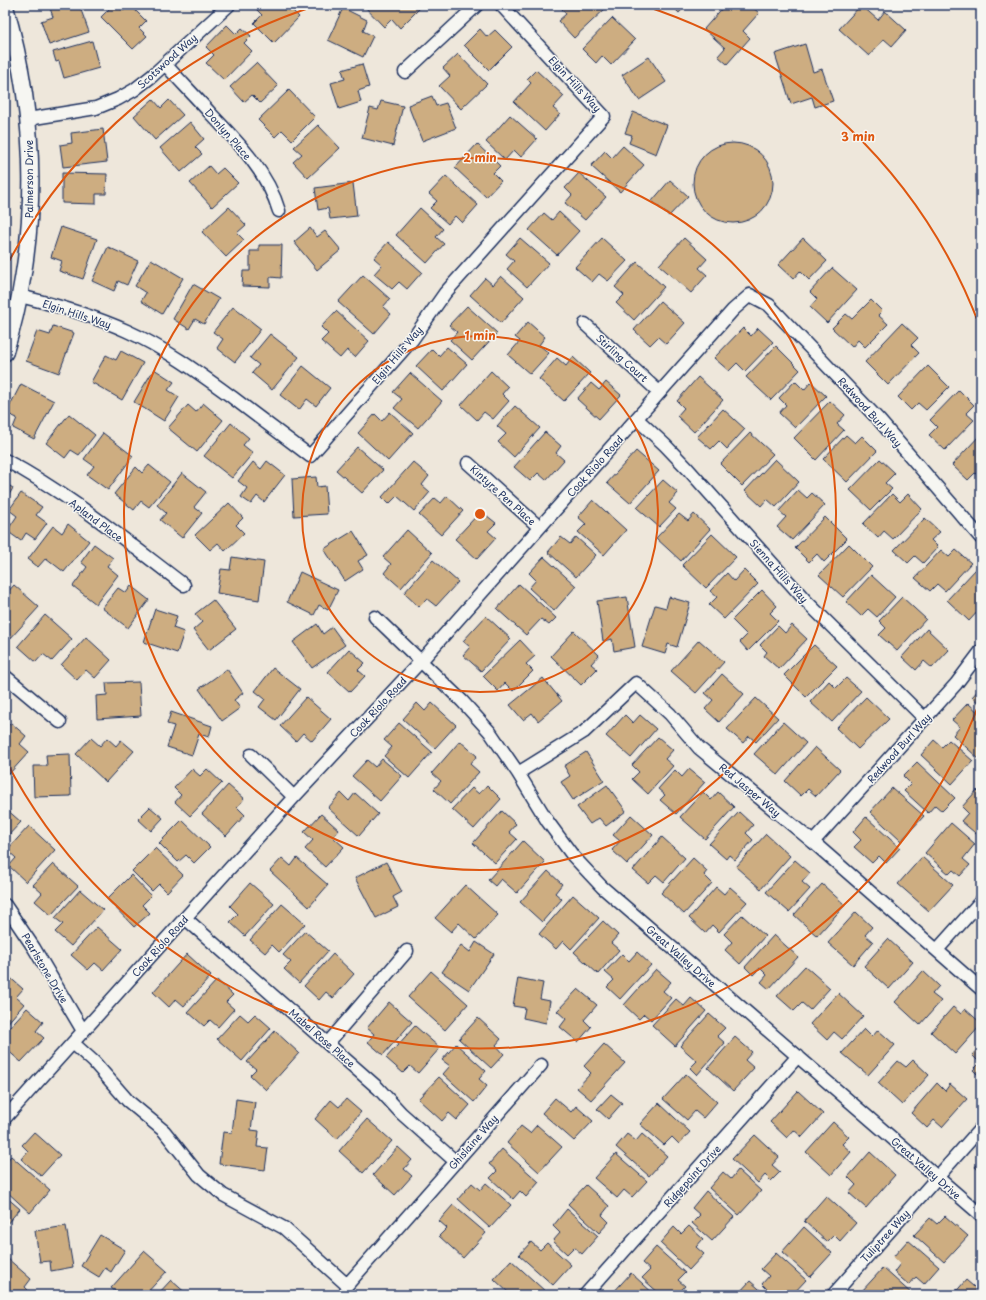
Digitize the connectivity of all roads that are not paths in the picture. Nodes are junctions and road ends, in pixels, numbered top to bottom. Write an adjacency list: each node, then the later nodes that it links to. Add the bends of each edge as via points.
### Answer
1 (5, 5): 7 (street, Palmerson Drive, via 15,38)
2 (229, 5): 5 (street, Scotswood Way)
3 (477, 5): 6 (street)
4 (501, 5): 10 (street, Elgin Hills Way, via 604,116 445,293 412,340 310,456 194,369 154,345 91,316)
5 (165, 64): 7 (street, Scotswood Way, via 134,90 96,108); 8 (street, Donlyn Place, via 257,166)
6 (405, 72)
7 (28, 119): 10 (street, Palmerson Drive, via 31,202 27,254)
8 (279, 211)
9 (750, 295): 13 (street, Cook Riolo Road, via 733,310); 18 (street, Redwood Burl Way, via 769,305 874,414)
10 (20, 296): 12 (street, Palmerson Drive)
11 (585, 324): 13 (street, Stirling Court)
12 (5, 353)
13 (659, 392): 14 (street, Cook Riolo Road)
14 (637, 420): 17 (street, Cook Riolo Road); 24 (street, Sienna Hills Way, via 687,468 806,601)
15 (5, 460): 19 (street, Apland Place, via 60,492)
16 (468, 462): 17 (street, Kintyre Pen Place)
17 (539, 527): 22 (street, Cook Riolo Road)
18 (981, 538)
19 (184, 585)
20 (375, 617): 22 (street, Great Valley Drive)
21 (981, 651): 24 (street, Redwood Burl Way)
22 (421, 661): 27 (street, Great Valley Drive, via 462,700 490,732); 28 (street, Cook Riolo Road)
23 (5, 676): 25 (street)
24 (925, 719): 29 (street, Redwood Burl Way)
25 (60, 722)
26 (251, 755): 28 (street)
27 (518, 773): 29 (street, Red Jasper Way, via 584,732 636,683 670,714 700,748); 39 (street, Great Valley Drive, via 548,822 573,856 602,887)
28 (294, 796): 32 (street, Cook Riolo Road)
29 (813, 842): 33 (street, Red Jasper Way)
30 (981, 901): 33 (street)
31 (5, 905): 36 (street, Pearlstone Drive, via 34,948)
32 (185, 918): 36 (street, Cook Riolo Road); 38 (street, Mabel Rose Place)
33 (937, 950): 35 (street, Red Jasper Way)
34 (407, 952): 38 (street)
35 (981, 989)
36 (83, 1031): 37 (street, Cook Riolo Road)
37 (73, 1043): 41 (street, Cook Riolo Road); 43 (street, Ghislaine Way, via 128,1100 164,1131 199,1175 224,1196 284,1228 348,1285)
38 (328, 1043): 43 (street, Mabel Rose Place)
39 (798, 1056): 44 (street, Great Valley Drive); 46 (street, Ridgepoint Drive)
40 (541, 1065): 43 (street, Ghislaine Way)
41 (5, 1118)
42 (981, 1128): 44 (street, Tuliptree Way)
43 (456, 1162)
44 (937, 1177): 45 (street, Great Valley Drive); 47 (street, Tuliptree Way)
45 (981, 1215)
46 (585, 1295)
47 (832, 1295)

